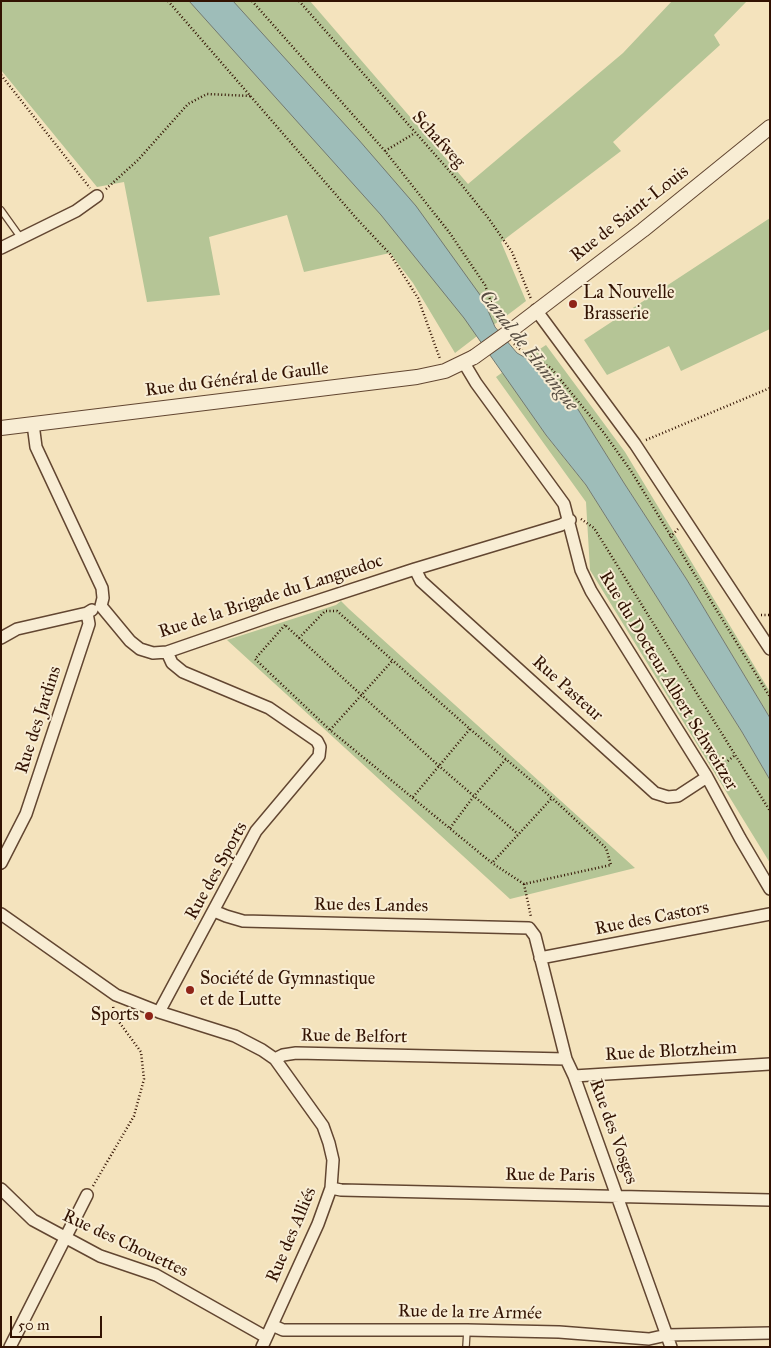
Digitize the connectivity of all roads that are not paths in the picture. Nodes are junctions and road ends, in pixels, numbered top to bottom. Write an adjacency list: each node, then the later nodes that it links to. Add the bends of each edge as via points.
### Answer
1 (770, 127): 6 (street, Rue de Saint-Louis, via 643,230)
2 (97, 196): 4 (street, via 76,211)
3 (1, 210): 4 (lane)
4 (21, 238): 5 (street)
5 (1, 248)
6 (536, 310): 7 (street, Rue de Saint-Louis, bridge); 15 (street, via 635,444)
7 (469, 360): 8 (street, Rue du Général de Gaulle, via 445,371 417,377); 10 (street, Rue du Docteur Albert Schweitzer, via 476,383 564,504)
8 (33, 424): 9 (street, Rue du Général de Gaulle); 12 (street, via 36,447 102,588)
9 (1, 428)
10 (570, 520): 11 (street, Rue de la Brigade du Languedoc); 17 (street, Rue du Docteur Albert Schweitzer, via 581,570 591,591)
11 (415, 569): 16 (street, Rue de la Brigade du Languedoc); 17 (street, Rue Pasteur, via 421,581 655,792 668,797 678,796)
12 (101, 606): 13 (street); 16 (street, Rue de la Brigade du Languedoc, via 130,642 140,649)
13 (87, 613): 14 (street, via 16,629); 18 (street, Rue des Jardins, via 89,624 26,814)
14 (1, 638)
15 (770, 649)
16 (167, 652): 20 (street, Rue des Sports, via 172,663 183,672 269,708 320,747 318,756 256,831)
17 (707, 777): 19 (street, Rue du Docteur Albert Schweitzer)
18 (1, 863)
19 (770, 889)
20 (214, 911): 23 (street, Rue des Landes, via 243,921); 25 (street, Rue des Sports)
21 (1, 914): 25 (street, via 116,995)
22 (770, 914): 24 (street, Rue des Castors)
23 (529, 928): 24 (street, Rue des Vosges, via 535,936)
24 (540, 958): 27 (street, Rue des Vosges)
25 (159, 1012): 26 (street, via 234,1036)
26 (275, 1059): 27 (street, Rue de Belfort, via 296,1052); 30 (street, Rue des Alliés, via 323,1126 333,1160)
27 (566, 1059): 29 (street, Rue des Vosges)
28 (770, 1064): 29 (street, Rue de Blotzheim)
29 (574, 1076): 33 (street, Rue des Vosges)
30 (331, 1188): 33 (street, Rue de Paris); 36 (street, Rue des Alliés)
31 (1, 1189): 35 (street, Rue des Chouettes, via 33,1220)
32 (87, 1195): 35 (street)
33 (616, 1195): 34 (street, Rue de Paris); 39 (street, Rue des Vosges)
34 (770, 1200)
35 (65, 1238): 40 (street, Rue des Chouettes, via 100,1256 156,1275); 41 (street)
36 (272, 1325): 37 (street, Rue de la 1re Armée, via 283,1330); 40 (street, Rue des Alliés)
37 (467, 1330): 39 (street, Rue de la 1re Armée, via 649,1339); 42 (lane)
38 (770, 1333): 39 (street, Rue de la 1re Armée)
39 (667, 1334): 43 (street, Rue des Vosges)
40 (264, 1342)
41 (10, 1347)
42 (466, 1347)
43 (671, 1347)

